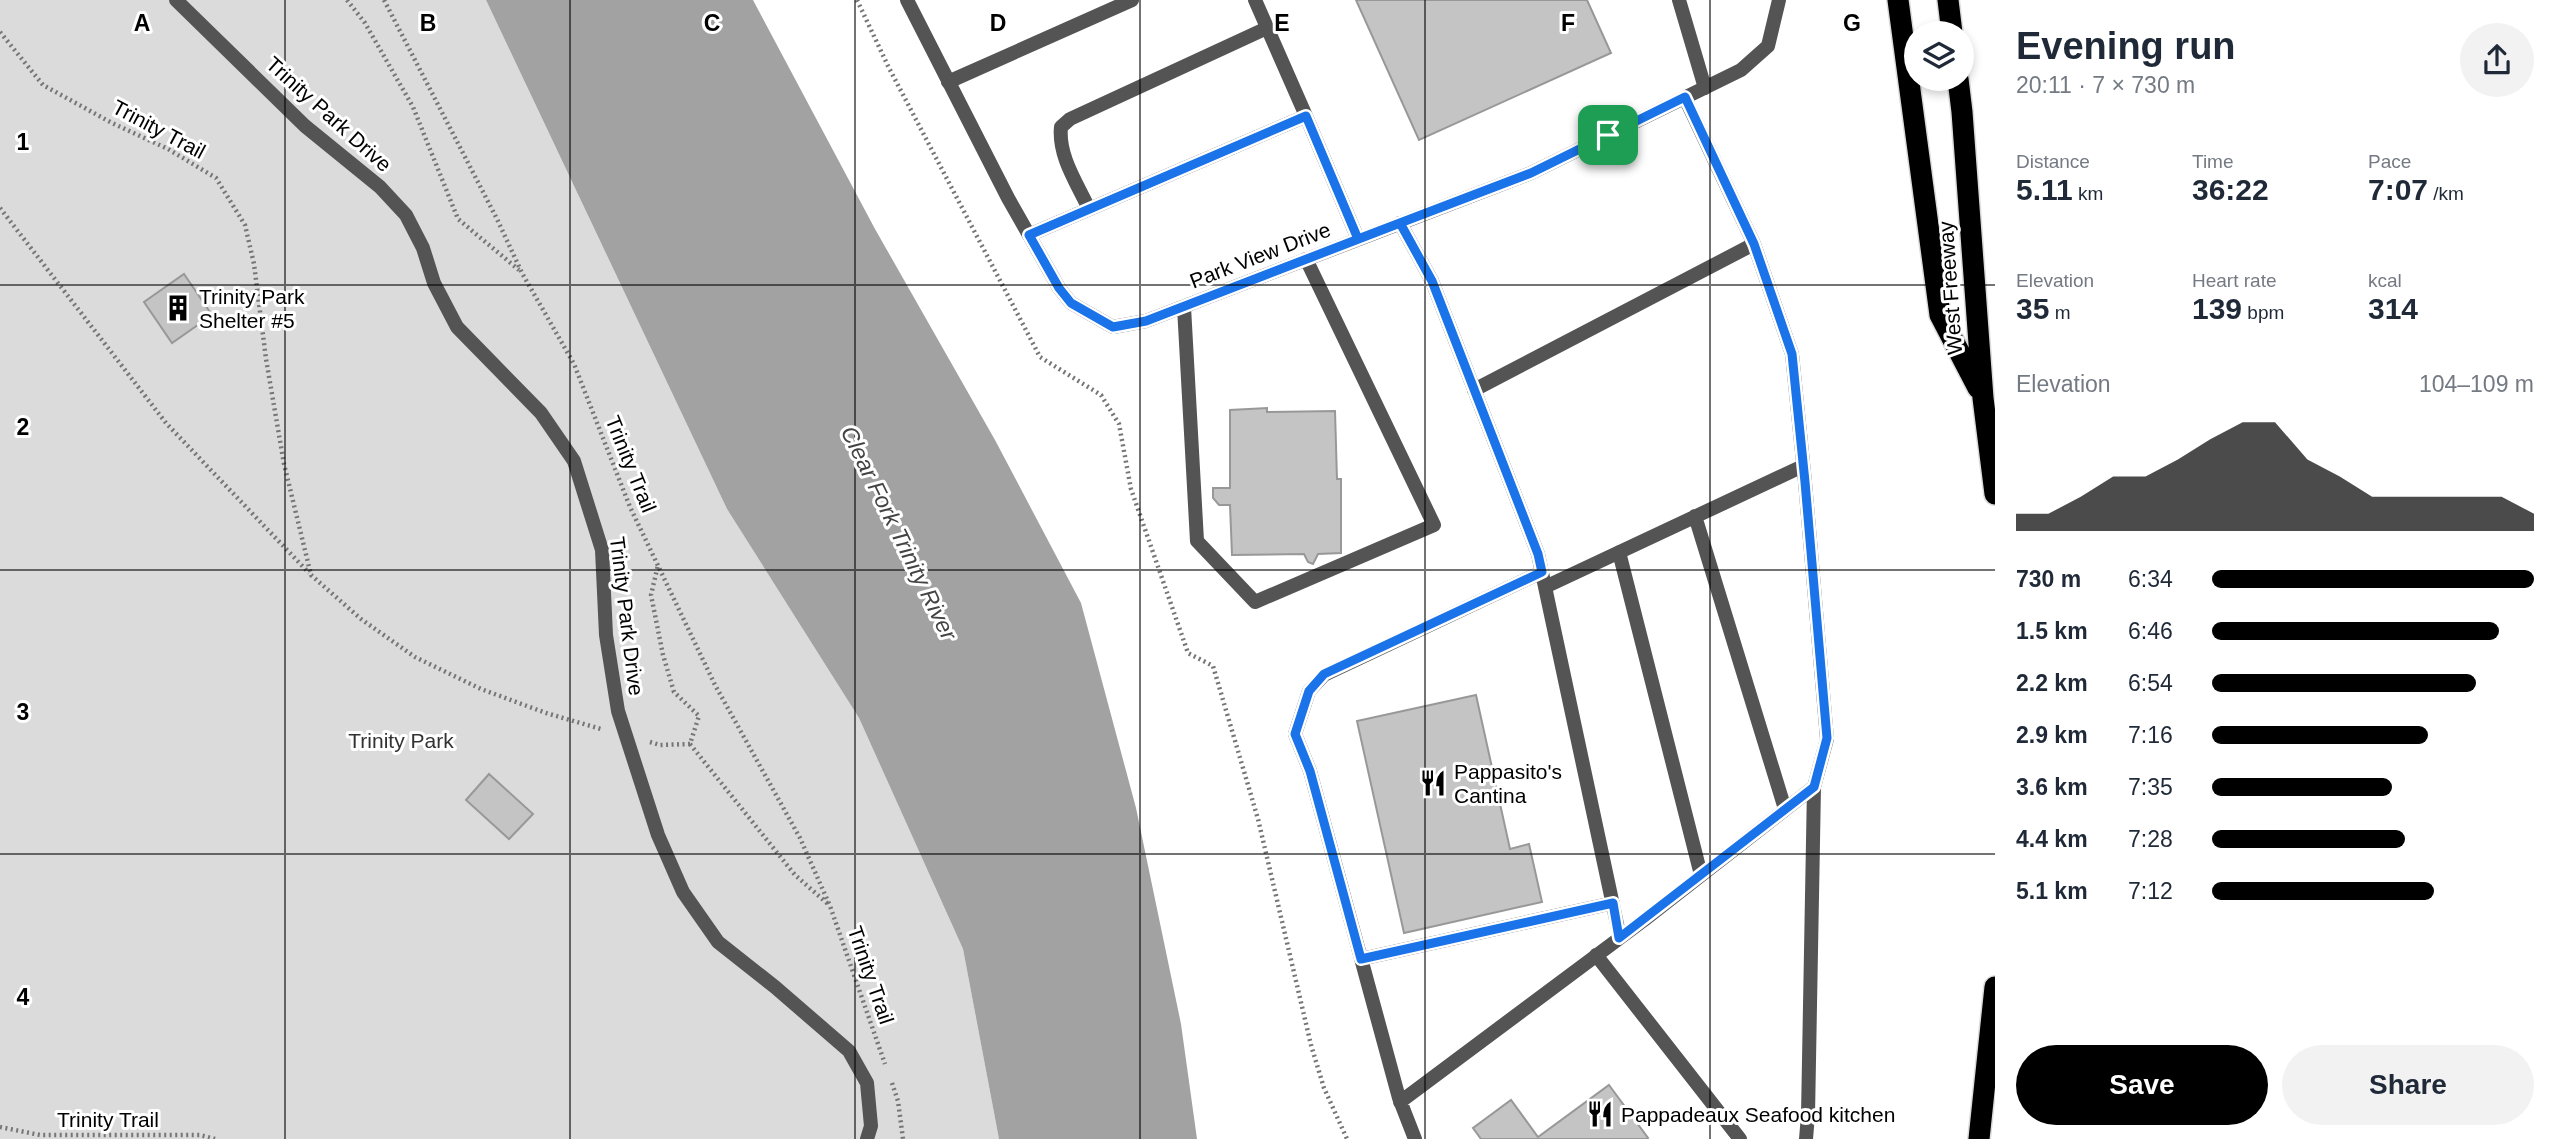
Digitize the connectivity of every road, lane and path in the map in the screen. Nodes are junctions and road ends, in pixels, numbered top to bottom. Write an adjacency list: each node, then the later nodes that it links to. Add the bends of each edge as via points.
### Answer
1 (176, 0): 38 (street, Trinity Park Drive, via 305,126 380,187 406,215 457,327 541,413 573,461 602,550 606,635 618,710)
2 (347, 0): 27 (path, via 413,107 458,219)
3 (384, 0): 27 (path, Trinity Trail)
4 (857, 0): 54 (path, via 1040,357 1101,395 1119,424 1131,489 1188,653 1213,666 1258,819 1311,1045)
5 (1132, 0): 15 (street)
6 (1255, 0): 13 (street)
7 (1679, 0): 16 (street)
8 (1779, 0): 16 (street, Park View Drive, via 1768,46 1741,70)
9 (1898, 0): 30 (highway, via 1940,315)
10 (1948, 0): 12 (highway)
11 (912, 2): 15 (street, Park View Drive)
12 (1951, 21)
13 (1267, 27): 19 (street); 21 (street, via 1061,127 1063,155)
14 (0, 32): 36 (path, Trinity Trail, via 43,85 216,178 244,225 284,464)
15 (948, 82): 23 (street, Park View Drive)
16 (1705, 88): 18 (street, Park View Drive)
17 (1959, 91): 30 (highway, West Freeway)
18 (1685, 97): 22 (street, Park View Drive, via 1531,173); 25 (street)
19 (1306, 116): 21 (street); 24 (street)
20 (0, 208): 36 (path, via 166,423)
21 (1089, 209): 23 (street)
22 (1400, 223): 24 (street, Park View Drive); 29 (street, via 1432,281)
23 (1029, 235): 28 (street, Park View Drive, via 1071,303 1113,327)
24 (1358, 239): 26 (street, Park View Drive)
25 (1754, 244): 29 (street); 31 (street, via 1792,354)
26 (1306, 259): 28 (street, Park View Drive); 28 (street, via 1434,525 1255,602 1197,541)
27 (522, 273): 35 (path, Trinity Trail, via 574,364)
28 (1184, 307)
29 (1474, 390): 37 (street, via 1538,554)
30 (1983, 398): 32 (highway, West Freeway)
31 (1803, 466): 33 (street); 40 (street, via 1827,738)
32 (1995, 494)
33 (1695, 516): 34 (street); 41 (street)
34 (1619, 552): 37 (street); 42 (street)
35 (658, 565): 39 (path, via 651,595 663,654 674,692 699,716); 44 (path, Trinity Trail, via 715,685 800,838)
36 (311, 575): 38 (path, via 360,619 415,657 481,689)
37 (1543, 579): 43 (street); 47 (street, via 1324,674 1309,691 1295,734 1310,771)
38 (627, 736): 39 (path, via 660,745); 52 (street, Trinity Park Drive, via 658,835 683,892 718,942 849,1051 867,1083 871,1126)
39 (690, 744): 44 (path, via 795,875)
40 (1814, 787): 41 (street); 57 (street)
41 (1785, 809): 42 (street)
42 (1701, 875): 45 (street)
43 (1613, 903): 45 (street); 47 (street)
44 (830, 906): 53 (path, Trinity Trail, via 898,1101)
45 (1619, 938): 46 (street)
46 (1596, 955): 49 (street); 56 (street)
47 (1361, 959): 49 (street)
48 (1995, 986): 58 (highway)
49 (1400, 1102): 55 (street)
50 (0, 1127): 51 (path, Trinity Trail, via 40,1135 200,1135)
51 (215, 1139)
52 (867, 1139)
53 (903, 1139)
54 (1347, 1139)
55 (1415, 1139)
56 (1740, 1139)
57 (1806, 1139)
58 (1979, 1139)

